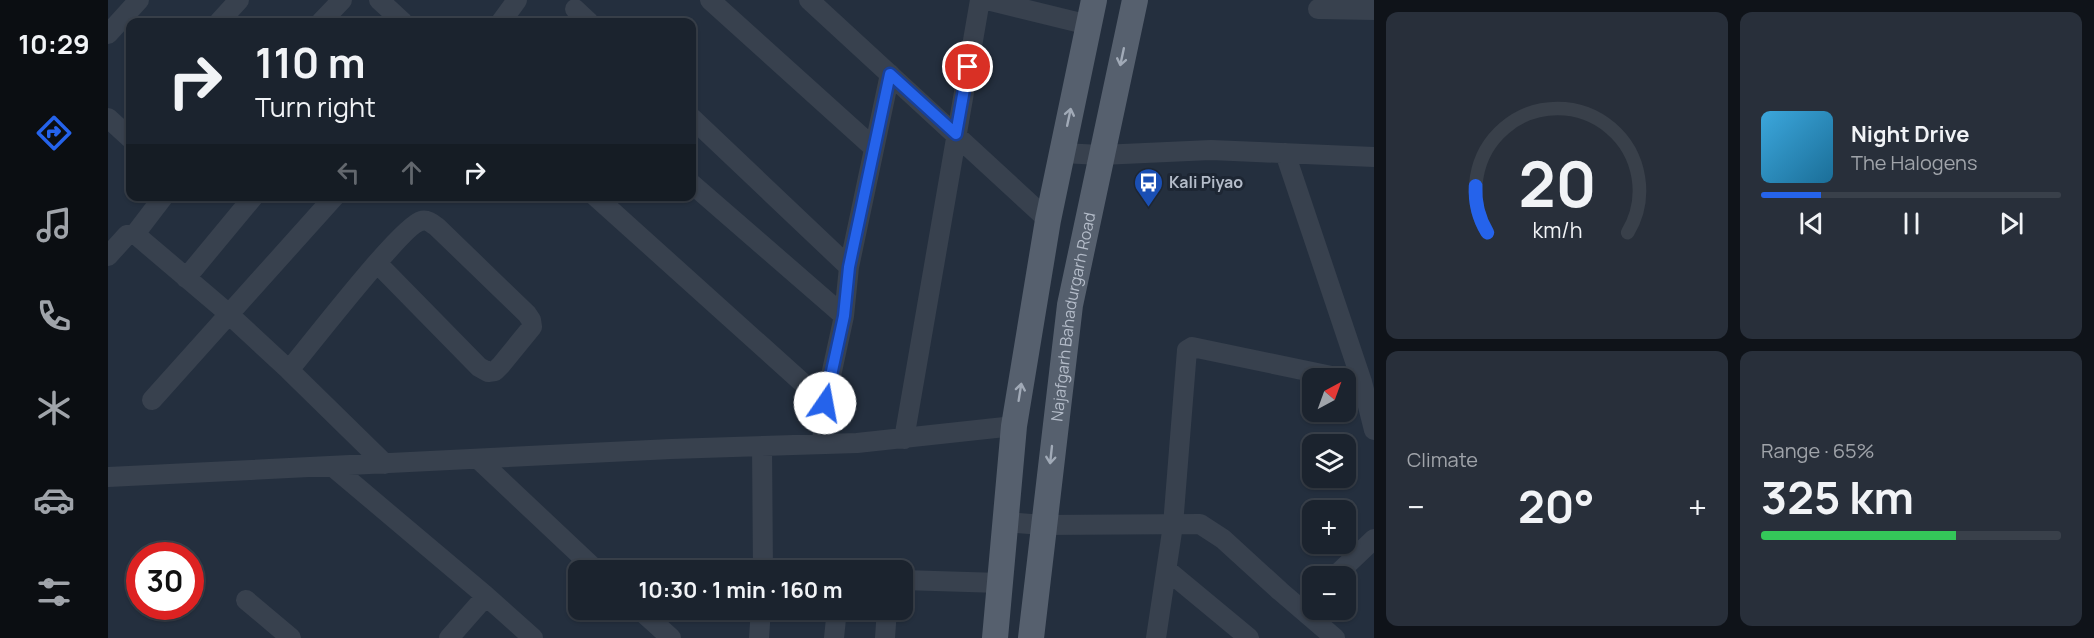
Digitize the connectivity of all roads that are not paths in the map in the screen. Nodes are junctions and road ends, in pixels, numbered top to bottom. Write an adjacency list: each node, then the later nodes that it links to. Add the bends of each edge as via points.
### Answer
1 (139, 0): 19 (street)
2 (239, 0): 14 (street)
3 (342, 0): 15 (street)
4 (379, 0): 16 (street)
5 (517, 0): 17 (street)
6 (710, 0): 23 (street)
7 (809, 0): 20 (street)
8 (980, 0): 22 (street)
9 (987, 0): 18 (street)
10 (1094, 0): 18 (main road)
11 (1135, 0): 26 (main road, Najafgarh Bahadurgarh Road, one-way to 26)
12 (1318, 9): 13 (street)
13 (1374, 10)
14 (223, 18)
15 (325, 18)
16 (397, 18)
17 (504, 18)
18 (1089, 25): 24 (main road, one-way to 18)
19 (108, 34)
20 (890, 74): 22 (street); 23 (street)
21 (696, 122): 37 (street)
22 (956, 134): 33 (street); 49 (street)
23 (874, 148): 37 (street)
24 (1062, 153): 26 (street); 33 (main road)
25 (1285, 153): 26 (street, via 1211,150); 27 (street); 41 (street)
26 (1101, 155): 57 (main road, Najafgarh Bahadurgarh Road, one-way to 57, via 1070,305)
27 (1374, 157)
28 (696, 187): 40 (street)
29 (160, 201): 34 (street)
30 (250, 201): 38 (street)
31 (331, 201): 39 (street)
32 (601, 201): 46 (street)
33 (1048, 219): 47 (main road, one-way to 33)
34 (135, 234): 35 (street, via 127,235); 38 (street)
35 (108, 256)
36 (377, 263): 36 (street, via 412,225 421,220 430,222 527,314 532,327 501,365 488,372); 42 (street)
37 (849, 267): 40 (street)
38 (186, 278): 39 (street)
39 (229, 315): 42 (street); 45 (street)
40 (844, 316): 46 (street)
41 (1346, 368)
42 (290, 370): 53 (street)
43 (1302, 370): 58 (street, via 1192,347 1187,350)
44 (1356, 394): 48 (street)
45 (152, 400)
46 (825, 403): 50 (street)
47 (1014, 426): 49 (street); 56 (main road)
48 (1374, 430)
49 (904, 439): 50 (street)
50 (822, 444): 51 (street)
51 (762, 446): 52 (street); 61 (street)
52 (478, 459): 53 (street); 60 (street)
53 (385, 464): 54 (street)
54 (332, 466): 55 (street); 66 (street)
55 (108, 477)
56 (1005, 522): 57 (street); 65 (main road)
57 (1043, 525): 58 (street); 82 (main road, Najafgarh Bahadurgarh Road)
58 (1173, 525): 63 (street); 68 (street, via 1200,524 1212,530)
59 (1374, 538): 62 (street)
60 (585, 560)
61 (763, 560)
62 (1345, 566)
63 (1167, 570): 83 (street); 84 (street)
64 (913, 580): 65 (street)
65 (1000, 583): 81 (main road)
66 (486, 596): 75 (street); 76 (street)
67 (246, 600): 74 (street)
68 (1302, 600)
69 (651, 620): 77 (street)
70 (760, 620): 78 (street)
71 (836, 620): 79 (street)
72 (886, 620): 80 (street)
73 (1320, 620): 85 (street)
74 (291, 638)
75 (448, 638)
76 (533, 638)
77 (671, 638)
78 (759, 638)
79 (834, 638)
80 (885, 638)
81 (995, 638)
82 (1031, 638)
83 (1156, 638)
84 (1249, 638)
85 (1335, 638)

